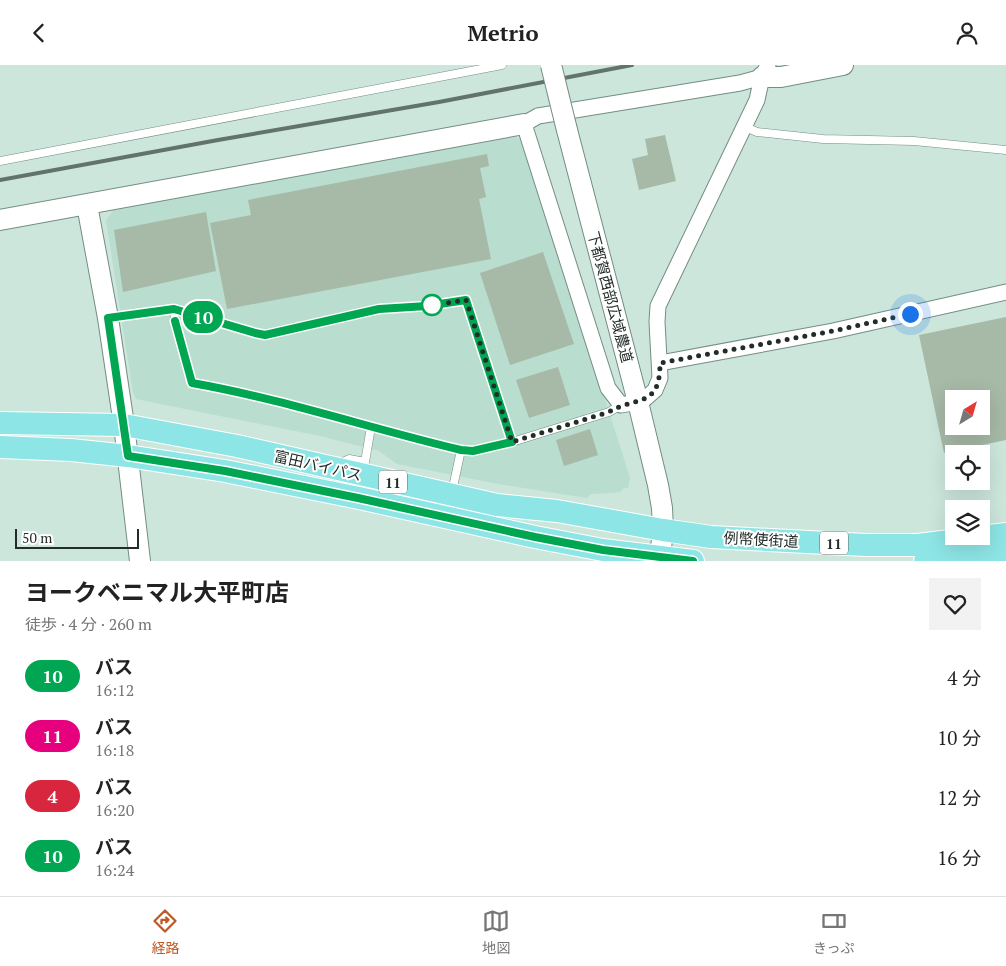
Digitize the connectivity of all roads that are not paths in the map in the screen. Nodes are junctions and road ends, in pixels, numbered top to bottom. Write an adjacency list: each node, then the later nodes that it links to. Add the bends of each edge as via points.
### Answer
1 (502, 65): 8 (lane)
2 (551, 65): 15 (street, 下都賀西部広域農道, bridge)
3 (843, 65): 4 (street, via 781,77)
4 (765, 71): 5 (street, via 740,83 538,116); 6 (street, via 757,99)
5 (524, 124): 9 (street); 15 (street, via 608,388)
6 (743, 126): 7 (lane, via 757,132 823,139 914,141); 14 (street, via 658,306)
7 (1006, 150)
8 (0, 161)
9 (87, 205): 10 (street); 13 (street)
10 (0, 220)
11 (1006, 292): 14 (street, via 833,331)
12 (174, 309): 13 (lane); 18 (lane, via 192,383 274,400); 19 (lane, via 265,335 379,309 466,300)
13 (108, 318): 17 (street)
14 (660, 363): 15 (street, via 660,378 655,390)
15 (630, 403): 19 (lane); 25 (street, 下都賀西部広域農道, via 658,485)
16 (0, 423): 17 (main road, 富田バイパス / 11)
17 (124, 425): 22 (street); 23 (main road, 富田バイパス / 11)
18 (371, 427): 21 (lane); 23 (lane, via 365,462 349,459)
19 (512, 442): 21 (lane, via 473,451)
20 (0, 447): 22 (main road, 富田バイパス / 11)
21 (461, 450): 24 (lane)
22 (128, 456): 28 (main road, 富田バイパス / 11, via 225,471 535,537); 29 (street)
23 (329, 467): 24 (main road, 富田バイパス / 11)
24 (451, 495): 25 (main road, 富田バイパス / 11)
25 (663, 530): 26 (main road, 例幣使街道 / 11, via 711,537 875,545 918,545); 28 (street)
26 (1006, 534)
27 (1006, 553): 31 (main road)
28 (661, 560): 30 (main road, 11)
29 (140, 561)
30 (693, 561)
31 (925, 561)

